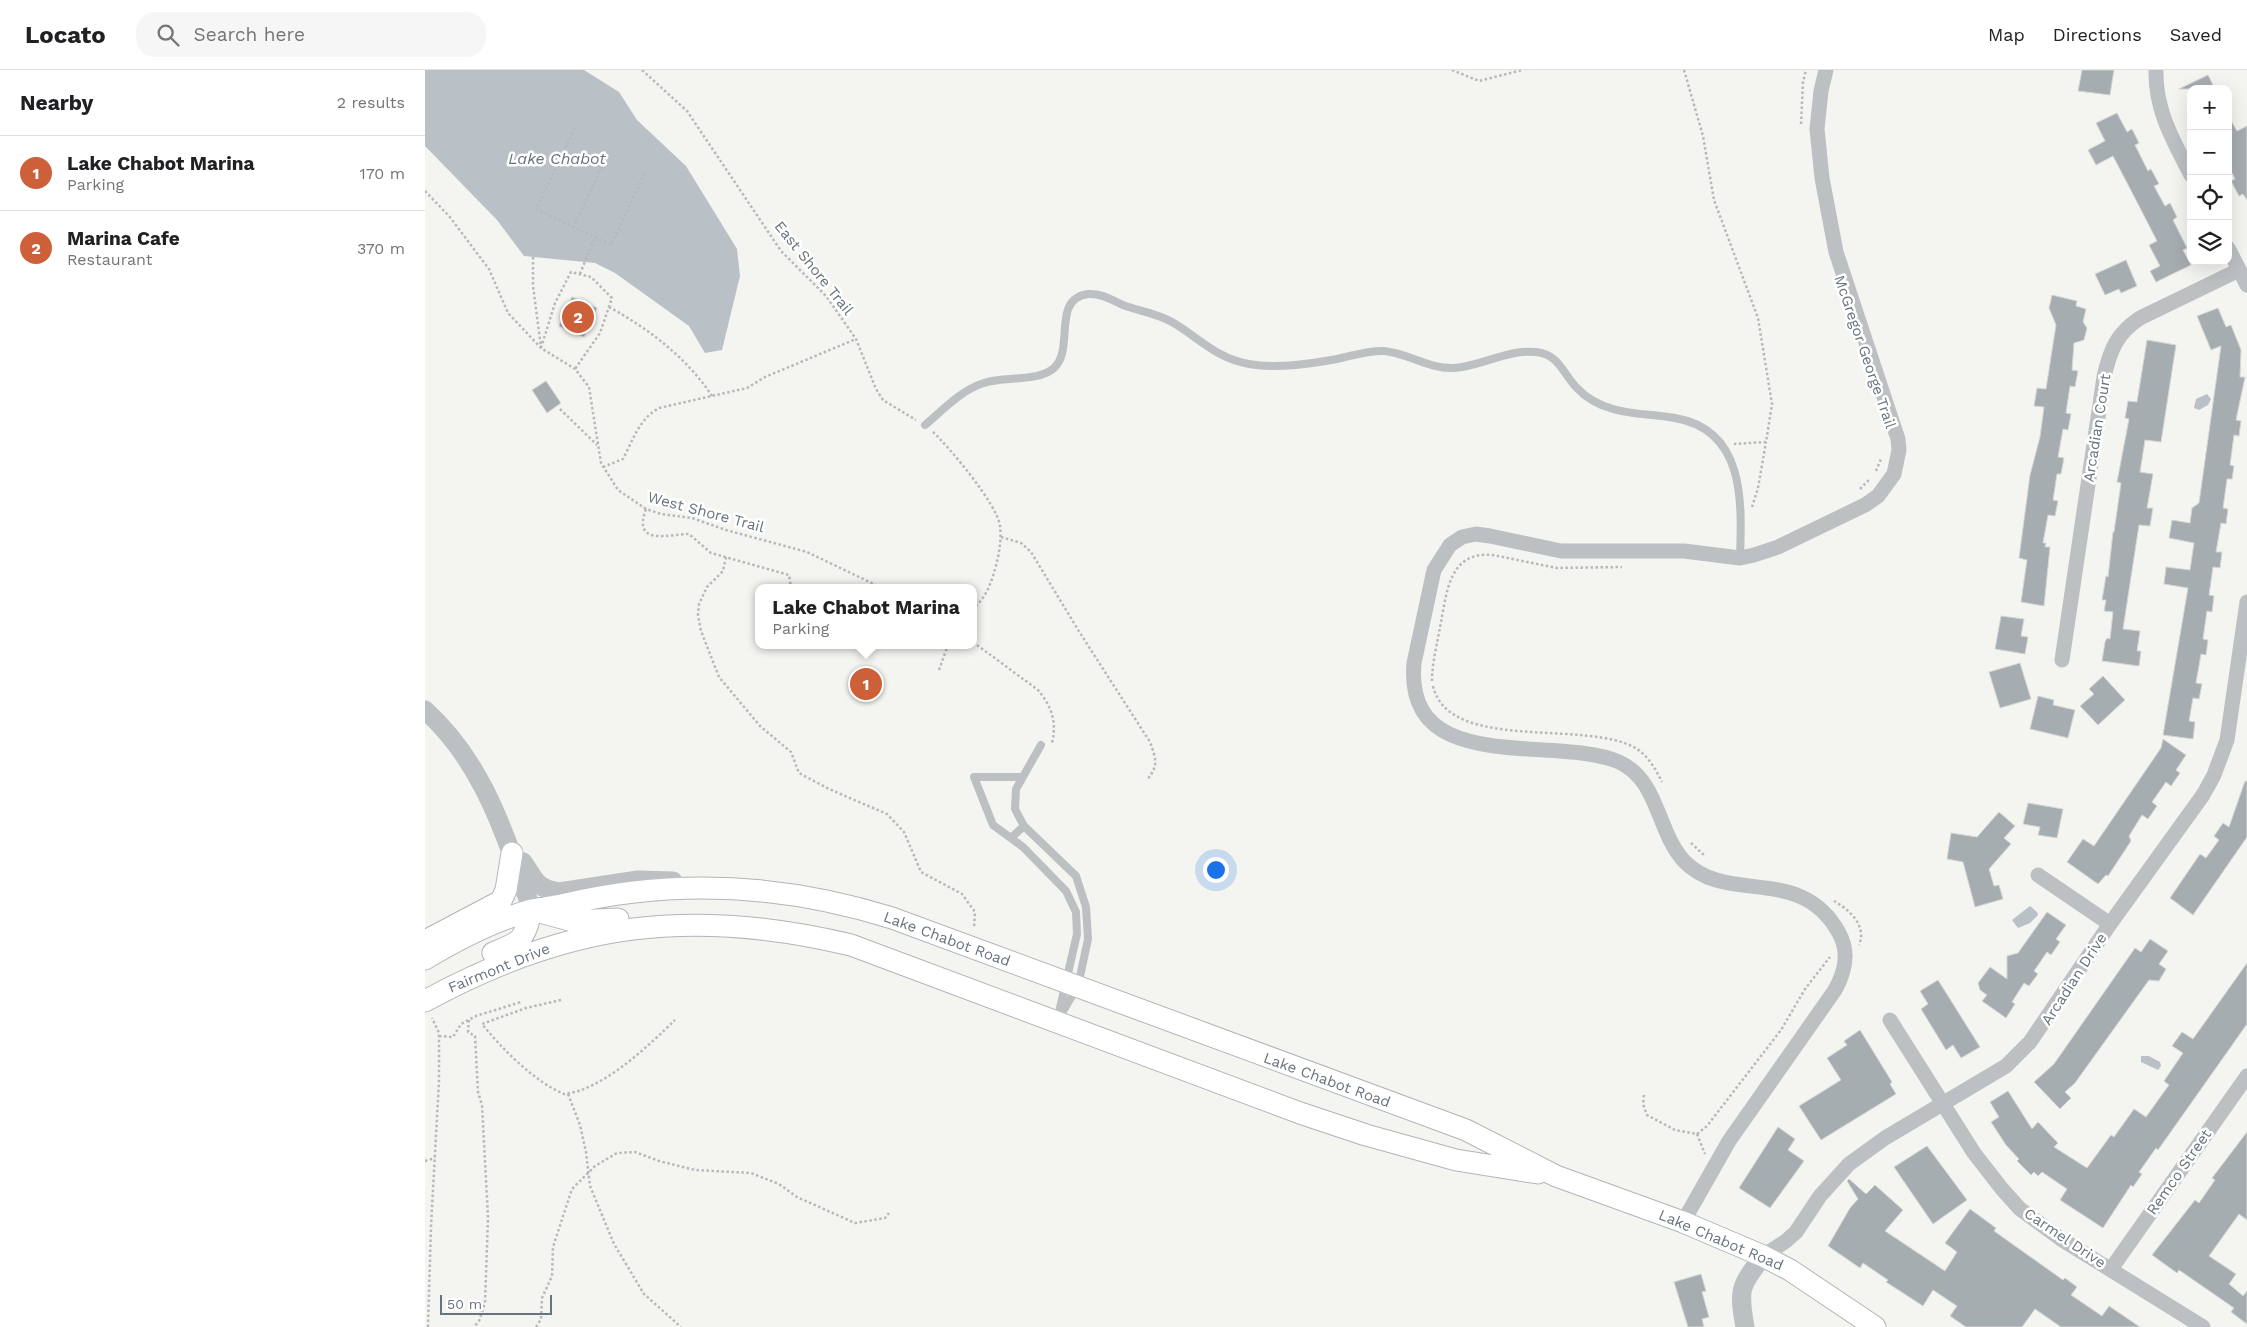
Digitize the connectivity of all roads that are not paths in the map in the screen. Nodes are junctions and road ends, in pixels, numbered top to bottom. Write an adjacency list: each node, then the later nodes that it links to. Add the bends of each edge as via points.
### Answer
1 (1825, 70): 8 (street, via 1817,129 1824,187 1842,274 1895,426 1898,463 1887,486 1865,506 1778,547)
2 (2156, 70): 3 (street, via 2158,102 2164,121)
3 (2187, 167)
4 (2232, 256): 5 (street)
5 (2239, 270): 6 (street); 10 (street, Arcadian Court, via 2140,318 2128,326 2113,344 2104,377)
6 (2247, 285)
7 (925, 426): 8 (lane, via 975,386 999,379 1044,375 1055,368 1063,357 1067,311 1075,300 1086,294 1164,318 1228,359 1256,366 1296,365 1384,351 1434,367 1455,368 1535,351 1554,358 1577,389 1596,403 1622,412 1690,422 1703,428 1723,445 1736,479)
8 (1740, 558): 33 (street, via 1683,551 1561,551 1491,536 1476,534 1462,537 1450,545 1434,570 1414,664 1413,678 1419,705 1442,730 1488,745 1589,754 1620,762 1645,785 1673,846 1694,869 1723,881 1775,888 1804,897 1829,918 1842,938 1845,963 1835,990 1729,1141)
9 (2247, 605): 20 (street, Arcadian Drive, via 2223,756 2203,795)
10 (2062, 660)
11 (425, 710): 16 (street, via 472,764)
12 (1041, 745): 13 (lane)
13 (1021, 777): 14 (lane, via 1016,789 1015,809); 15 (lane, via 974,777 993,825)
14 (1025, 826): 15 (lane); 25 (lane, via 1076,876 1086,907 1088,939)
15 (1011, 838): 25 (lane, via 1066,891 1076,912)
16 (512, 852): 18 (street, via 524,863 535,882 553,891 638,880 681,881); 19 (street); 23 (main road, via 501,901)
17 (2038, 875): 20 (street)
18 (711, 887): 19 (main road, Lake Chabot Road, via 614,894); 25 (main road, Lake Chabot Road, via 787,892 847,904)
19 (532, 910): 21 (main road, via 573,921 638,917); 24 (main road, via 475,932); 26 (main road, via 525,934 517,944)
20 (2110, 924): 31 (street, Arcadian Drive, via 2030,1042 2007,1066)
21 (673, 925): 22 (main road, Lake Chabot Road, via 616,931); 29 (main road, Lake Chabot Road, via 768,928 851,944)
22 (575, 940): 27 (main road, Fairmont Drive, via 494,967)
23 (425, 941)
24 (425, 959)
25 (1072, 984): 29 (lane); 29 (lane); 32 (main road, Lake Chabot Road, via 1466,1130)
26 (425, 986)
27 (427, 1006)
28 (1890, 1020): 31 (street, Carmel Drive)
29 (1057, 1021): 32 (main road, Lake Chabot Road, via 1366,1135 1456,1160)
30 (2247, 1076): 35 (street, Remco Street)
31 (1943, 1105): 34 (street, Arcadian Drive, via 1885,1138 1849,1164 1820,1196 1796,1232); 35 (street, Carmel Drive, via 1989,1174 2020,1209)
32 (1556, 1176): 33 (main road, Lake Chabot Road)
33 (1683, 1222): 34 (main road, Lake Chabot Road)
34 (1763, 1256): 36 (street, via 1744,1280 1741,1290); 37 (main road, Lake Chabot Road, via 1790,1270)
35 (2111, 1269): 38 (street, Carmel Drive)
36 (1745, 1327)
37 (1875, 1327)
38 (2203, 1327)

